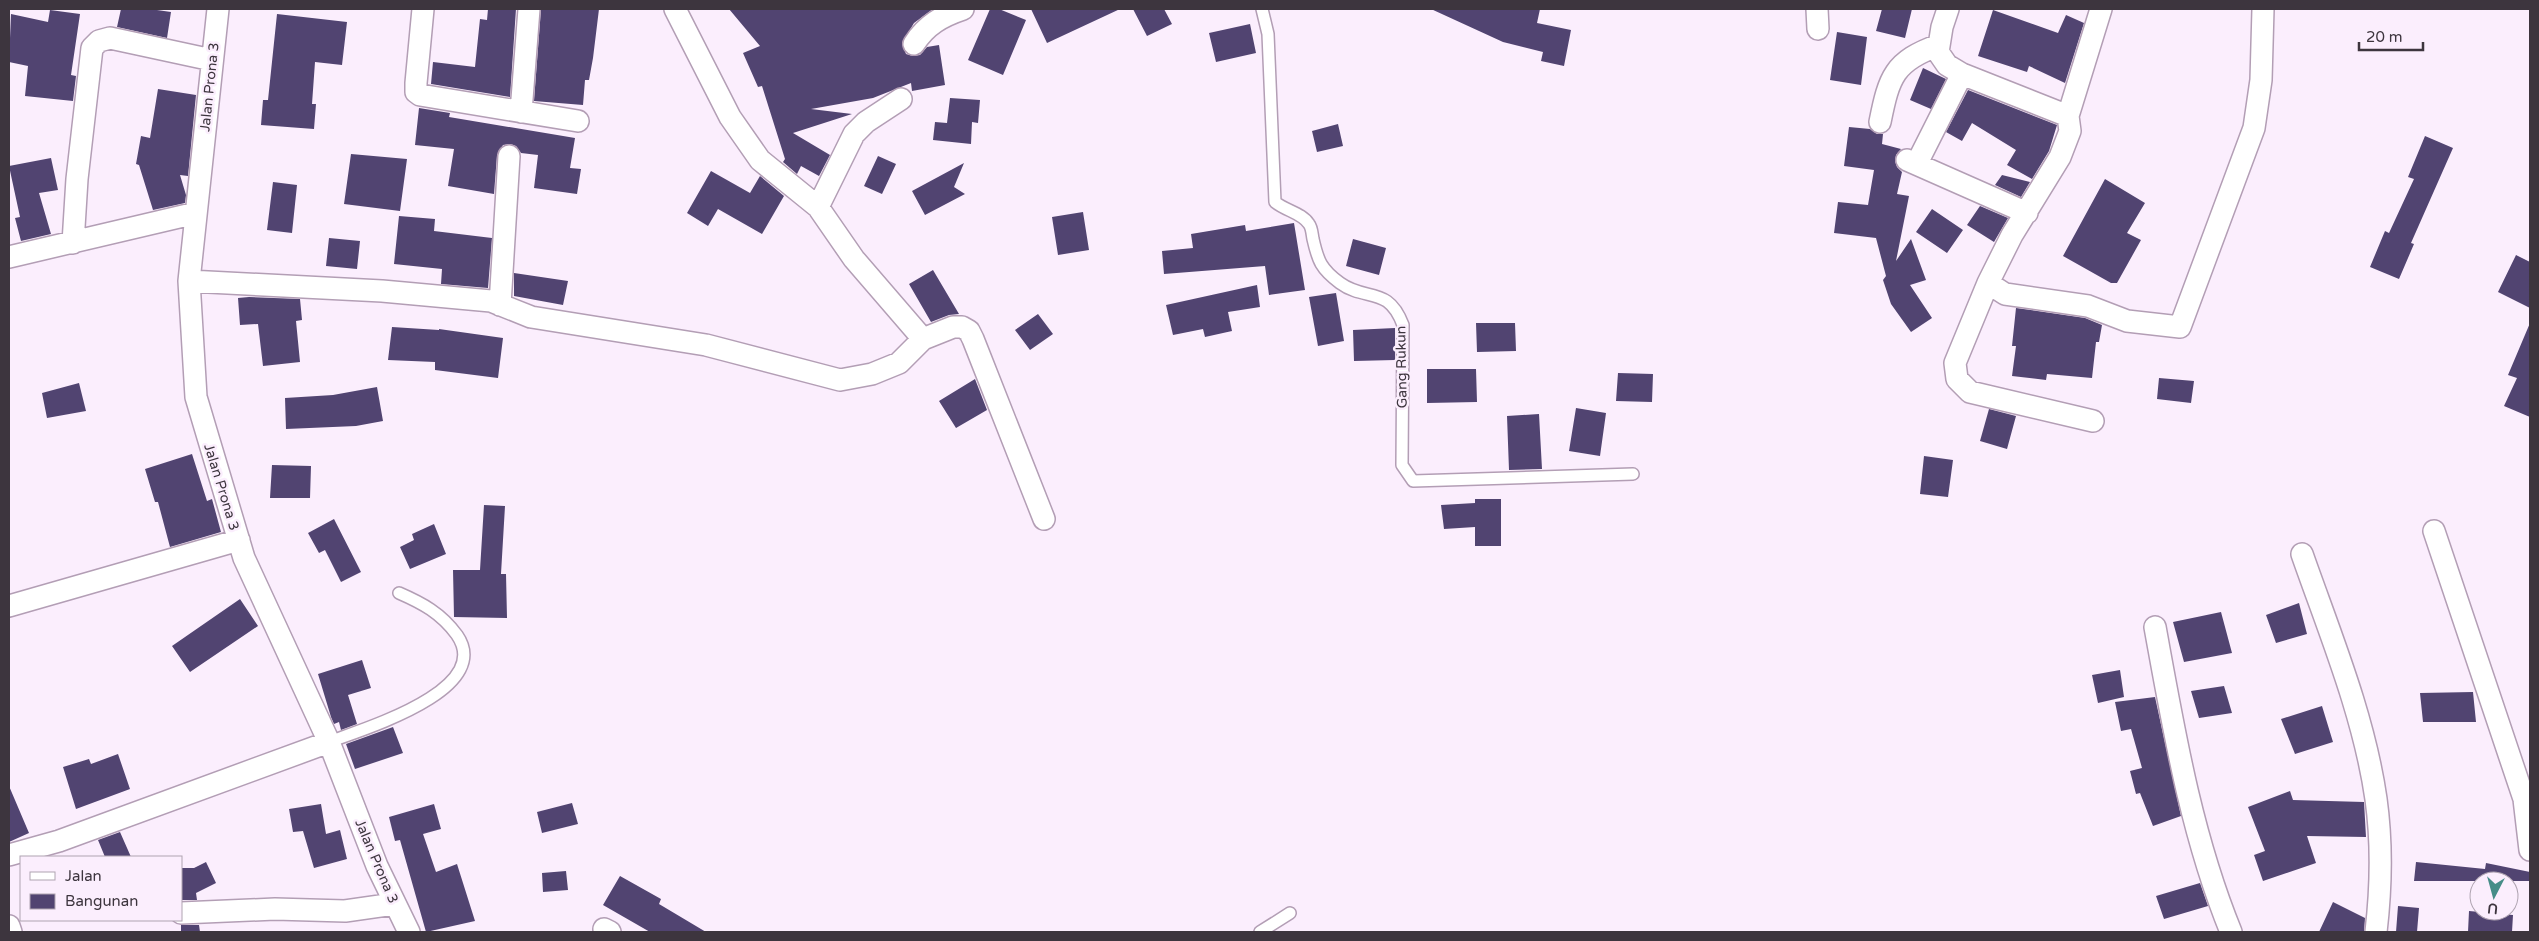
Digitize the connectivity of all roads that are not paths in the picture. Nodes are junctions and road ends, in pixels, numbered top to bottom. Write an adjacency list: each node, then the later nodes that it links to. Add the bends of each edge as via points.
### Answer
1 (218, 9): 12 (street, Jalan Prona 3)
2 (423, 9): 15 (street, via 416,92)
3 (529, 9): 15 (street)
4 (675, 9): 20 (street, via 730,117 760,160)
5 (963, 9): 10 (street, via 942,16 923,30)
6 (1262, 9): 30 (lane, Gang Rukun, via 1268,34 1275,202 1302,217 1310,226 1319,264 1341,284 1386,300 1397,309 1403,325 1402,465 1413,482)
7 (1948, 9): 11 (street)
8 (2101, 9): 16 (street)
9 (2263, 9): 26 (street, via 2261,80 2254,128 2180,327 2127,321 2088,306 2005,294)
10 (914, 44)
11 (1939, 45): 13 (street, via 1938,52 1947,65); 18 (street, via 1916,53 1901,64 1891,80)
12 (212, 60): 22 (street, Jalan Prona 3); 23 (street, via 110,38 92,48)
13 (1962, 74): 16 (street); 21 (street, via 1912,161)
14 (901, 99): 20 (street, via 854,134)
15 (521, 112): 17 (street)
16 (2068, 116): 21 (street, via 2070,131 2060,157)
17 (578, 121)
18 (1880, 122)
19 (508, 156): 27 (street)
20 (818, 206): 28 (street, via 854,259)
21 (2027, 212): 26 (street)
22 (196, 213): 23 (street); 25 (street, Jalan Prona 3)
23 (73, 243): 24 (street)
24 (9, 257)
25 (189, 281): 27 (street, via 382,291); 33 (street, Jalan Prona 3, via 196,397)
26 (1988, 283): 29 (street, via 1955,363 1956,379 1970,392)
27 (500, 305): 28 (street, via 531,317 706,345 840,380 872,374 899,363)
28 (923, 340): 31 (street, via 953,327 962,326 969,331)
29 (2092, 422)
30 (1633, 474)
31 (1044, 519)
32 (2434, 530): 39 (street, via 2524,799)
33 (239, 540): 36 (street); 38 (street, Jalan Prona 3, via 244,558)
34 (2302, 554): 49 (street, via 2356,710 2376,799 2380,892)
35 (399, 593): 38 (lane, via 425,604 448,623 462,643 462,664 454,679 415,708)
36 (9, 606)
37 (2155, 627): 48 (street, via 2185,786 2216,894)
38 (329, 742): 40 (street, via 59,841); 41 (street, Jalan Prona 3)
39 (2530, 850)
40 (9, 855)
41 (394, 904): 42 (street, via 346,911 275,908); 46 (street, Jalan Prona 3)
42 (182, 913)
43 (1290, 913): 47 (lane)
44 (9, 926): 45 (street)
45 (11, 932)
46 (409, 932)
47 (1260, 932)
48 (2231, 932)
49 (2376, 932)

